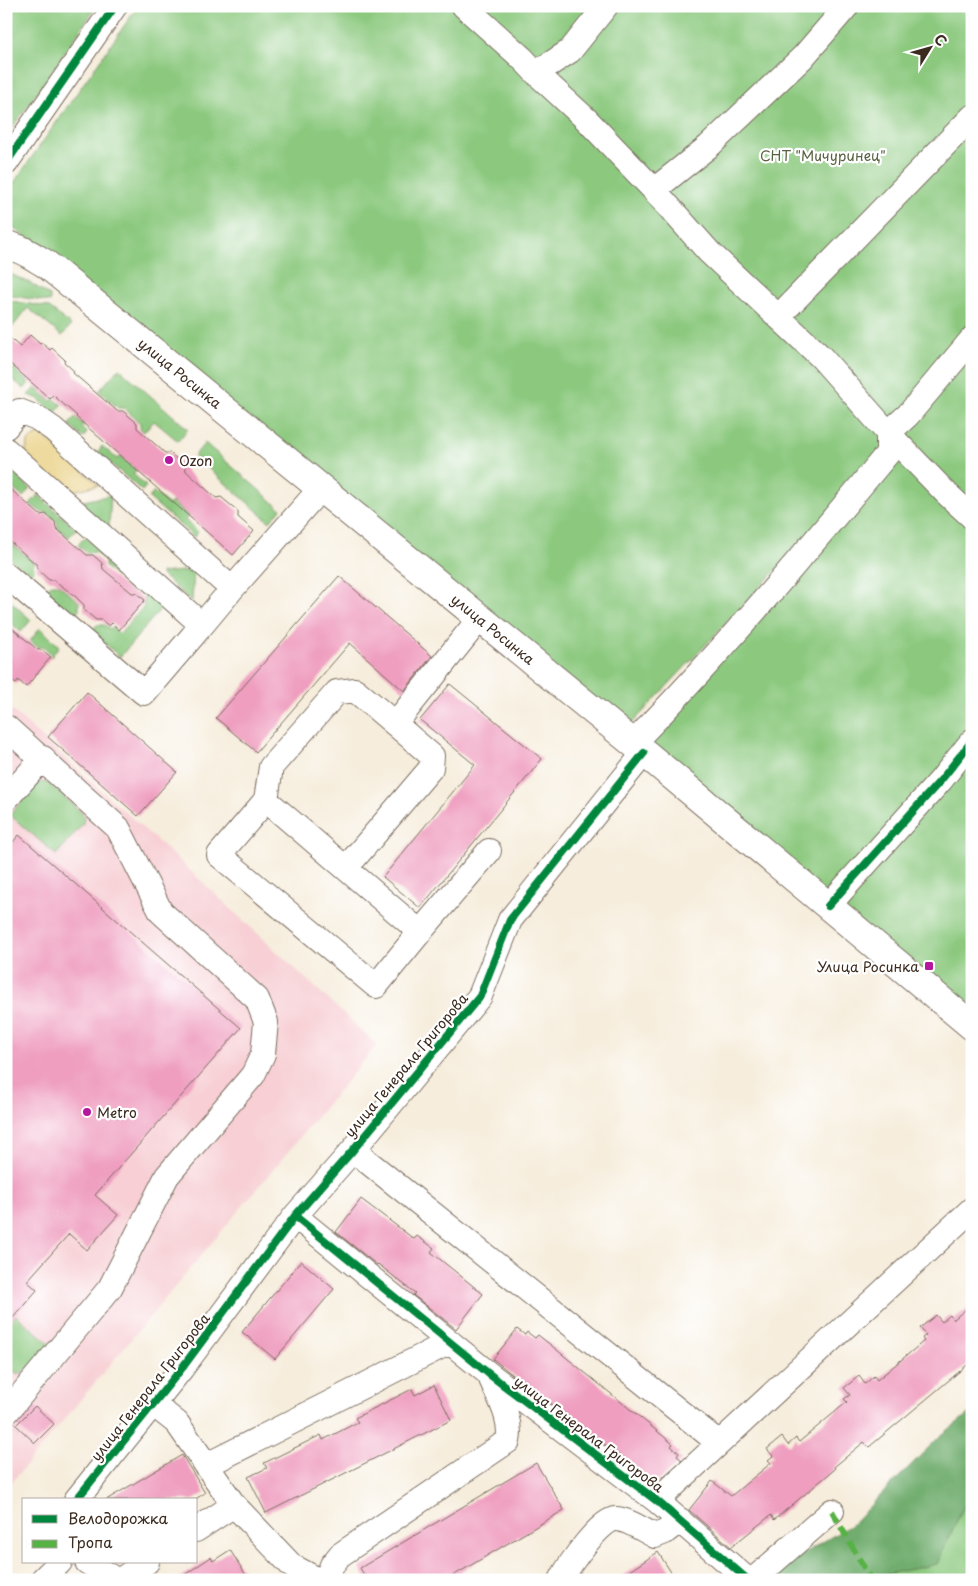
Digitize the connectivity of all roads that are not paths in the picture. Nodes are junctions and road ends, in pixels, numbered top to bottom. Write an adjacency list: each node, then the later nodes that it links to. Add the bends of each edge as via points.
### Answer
1 (115, 6): 7 (street)
2 (464, 6): 5 (street)
3 (606, 6): 5 (street, via 570,51)
4 (847, 6): 8 (street, via 803,57 710,146)
5 (536, 73): 8 (street, via 587,120)
6 (972, 117): 10 (street)
7 (6, 163)
8 (654, 190): 10 (street, via 710,252)
9 (6, 246): 15 (main road, улица Росинка, via 30,254 46,264)
10 (778, 317): 13 (street, via 821,357)
11 (972, 339): 13 (street, via 908,415)
12 (6, 427): 18 (street, via 19,411 53,429)
13 (888, 432): 16 (street); 24 (street, улица Генерала Григорова, via 888,453)
14 (6, 450): 20 (street)
15 (321, 488): 18 (street); 19 (main road, улица Росинка)
16 (972, 517)
17 (6, 575): 20 (street, via 144,693)
18 (232, 589): 20 (street)
19 (480, 618): 21 (street); 24 (main road, улица Росинка)
20 (202, 625)
21 (395, 724): 27 (street, via 355,690 337,692 271,767); 29 (street, via 432,756 431,768)
22 (6, 727): 25 (street)
23 (972, 742): 30 (street)
24 (638, 748): 30 (main road, улица Росинка); 33 (street, улица Генерала Григорова, via 510,920 480,996)
25 (43, 758): 26 (street); 39 (street, via 118,828 161,912 257,999 266,1022 263,1054 253,1075 167,1176 110,1288)
26 (7, 797)
27 (266, 800): 29 (street); 31 (street, via 219,855 376,986)
28 (489, 851): 31 (street)
29 (346, 868): 31 (street)
30 (828, 906): 32 (main road, улица Росинка)
31 (420, 932)
32 (972, 1026)
33 (353, 1150): 35 (street, улица Генерала Григорова); 40 (street)
34 (972, 1209): 40 (street)
35 (296, 1216): 36 (street, улица Генерала Григорова); 38 (street, улица Генерала Григорова)
36 (450, 1342): 37 (street, улица Генерала Григорова); 41 (street)
37 (489, 1374): 43 (street, улица Генерала Григорова); 55 (street, via 509,1422 508,1441 340,1555)
38 (153, 1404): 41 (street, via 177,1423); 42 (street, улица Генерала Григорова)
39 (6, 1413)
40 (720, 1443): 43 (street)
41 (207, 1465): 44 (street)
42 (78, 1498)
43 (657, 1501): 46 (street, улица Генерала Григорова)
44 (234, 1505): 47 (street); 54 (street, via 292,1566)
45 (832, 1512): 58 (street)
46 (680, 1520): 56 (street, via 654,1536 622,1519 609,1520 585,1544); 57 (street, улица Генерала Григорова)
47 (198, 1529)
48 (58, 1564): 51 (street)
49 (90, 1564): 52 (street)
50 (144, 1564): 53 (street)
51 (42, 1580)
52 (116, 1580)
53 (120, 1580)
54 (318, 1580)
55 (326, 1580)
56 (561, 1580)
57 (748, 1580)
58 (753, 1580)

